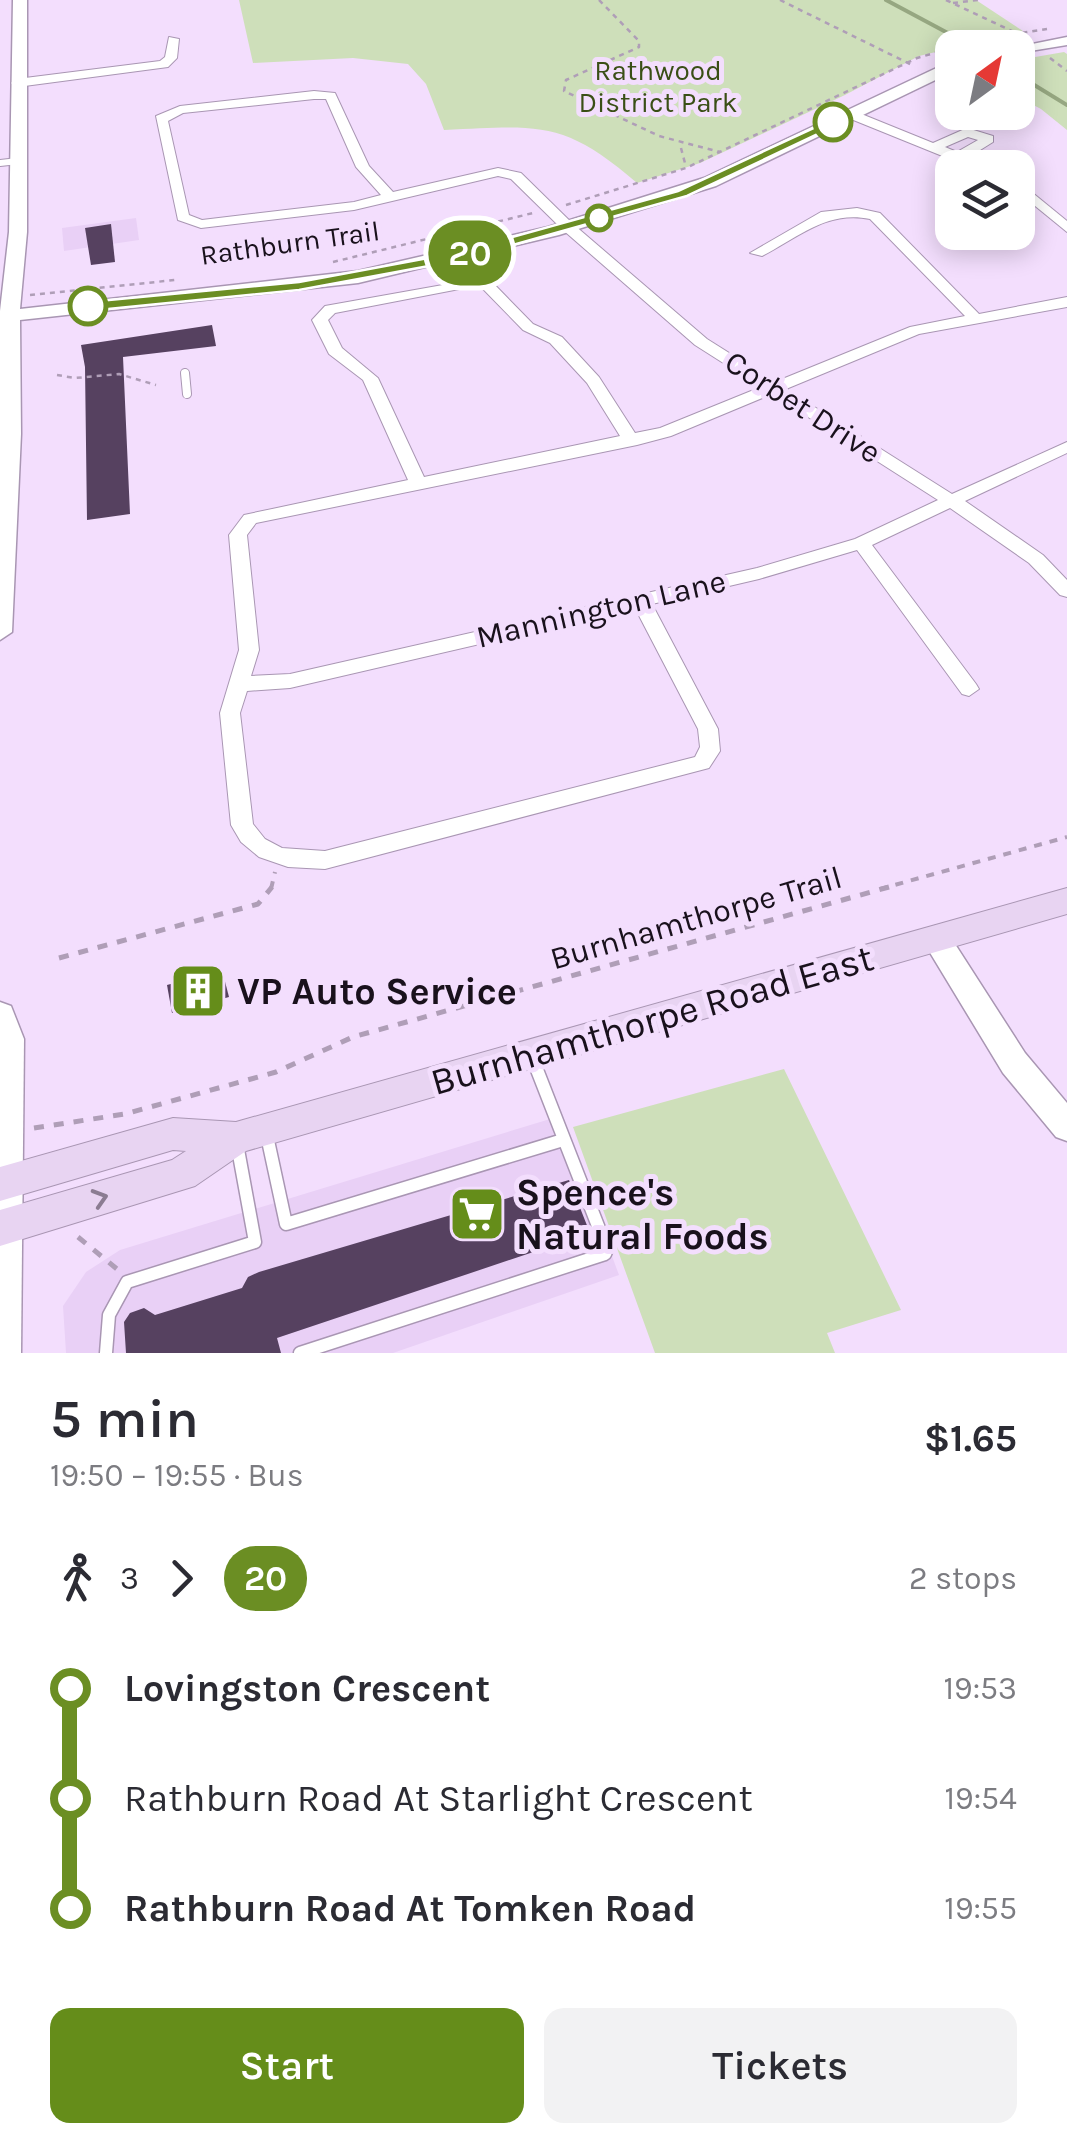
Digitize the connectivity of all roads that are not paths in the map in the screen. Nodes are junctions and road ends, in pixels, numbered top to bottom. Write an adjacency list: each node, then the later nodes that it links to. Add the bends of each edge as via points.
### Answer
1 (20, 0): 6 (street)
2 (173, 39): 6 (street, via 164,64)
3 (1035, 40): 4 (street)
4 (1067, 41)
5 (935, 73): 7 (street)
6 (17, 82): 11 (street)
7 (850, 114): 8 (street); 15 (street, via 682,194)
8 (935, 148): 9 (street); 10 (street, via 963,133 988,139)
9 (940, 150)
10 (970, 150)
11 (18, 160): 12 (lane); 17 (street)
12 (0, 163)
13 (390, 197): 13 (street, Corbet Drive, via 312,212 190,222 180,208 161,120 180,110 330,96 363,167); 15 (street, Corbet Drive, via 498,172 516,176 556,208)
14 (1035, 200): 16 (street)
15 (568, 227): 20 (street, via 358,277); 23 (street, Corbet Drive, via 673,319)
16 (1067, 228)
17 (9, 232): 20 (street)
18 (757, 252): 21 (street, via 831,211 856,210 874,216)
19 (1067, 302): 21 (street)
20 (6, 316): 32 (street, via 10,434)
21 (976, 318): 23 (street, via 885,340)
22 (185, 373): 24 (lane)
23 (772, 390): 25 (street); 28 (street, Corbet Drive)
24 (187, 394)
25 (631, 441): 27 (street); 27 (street, via 593,380 556,340 528,327 477,281 330,309 320,320 334,351 370,378)
26 (1067, 447): 28 (street, Mannington Lane)
27 (418, 483): 33 (street, via 275,512 242,526 250,630)
28 (952, 502): 29 (street, Mannington Lane); 30 (street, Corbet Drive, via 1036,559)
29 (862, 542): 31 (street, Mannington Lane); 34 (street)
30 (1067, 591)
31 (640, 600): 33 (street, Mannington Lane, via 290,681); 33 (street, via 708,728 710,756 325,860 279,857 250,840 242,825 230,713)
32 (0, 632)
33 (241, 684)
34 (969, 689)
35 (1067, 901): 36 (main road, Burnhamthorpe Road East)
36 (936, 938): 38 (main road, Burnhamthorpe Road East); 39 (street, via 1014,1064)
37 (0, 1015): 42 (street, via 9,1039)
38 (532, 1056): 40 (main road, Burnhamthorpe Road East); 41 (lane)
39 (1067, 1127)
40 (251, 1134): 41 (lane, via 286,1224); 42 (main road, Burnhamthorpe Road East, via 173,1134); 43 (main road, Burnhamthorpe Road East, one-way to 40, via 182,1174); 45 (lane, via 256,1242 127,1282 110,1312)
41 (564, 1140): 46 (lane, via 605,1254)
42 (4, 1184): 43 (street)
43 (3, 1228): 44 (street)
44 (3, 1353)
45 (106, 1353)
46 (300, 1353)

